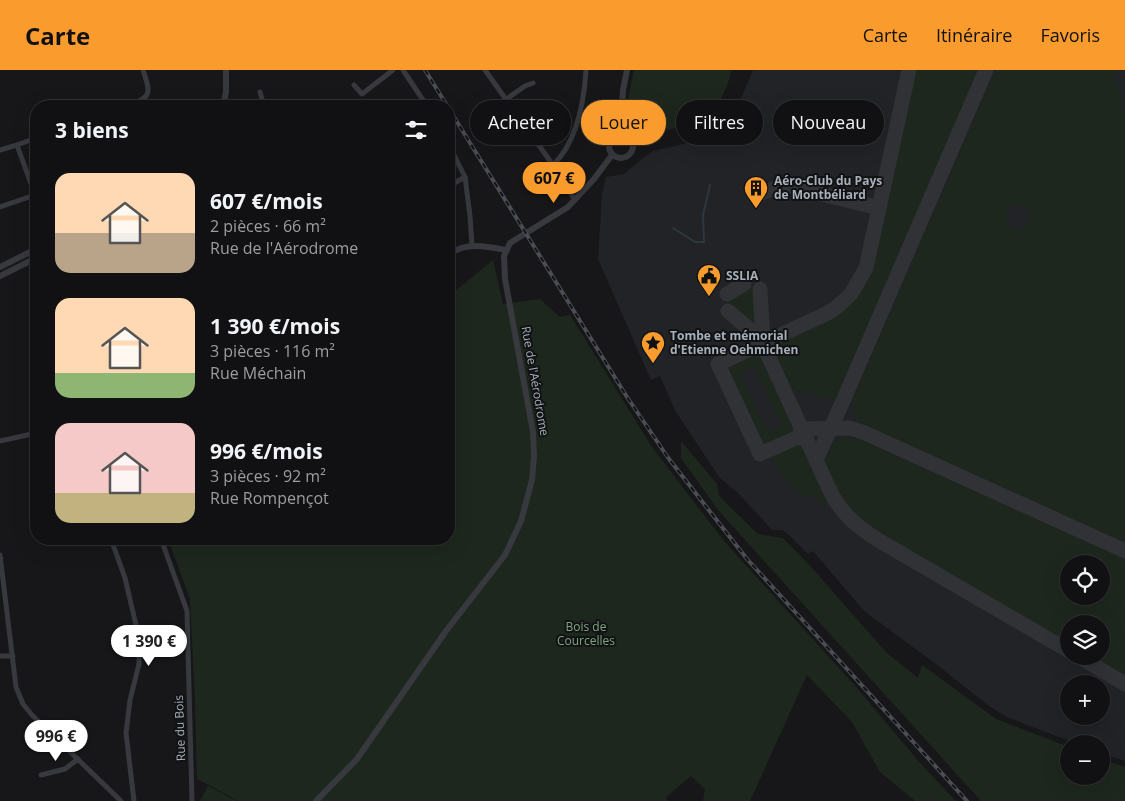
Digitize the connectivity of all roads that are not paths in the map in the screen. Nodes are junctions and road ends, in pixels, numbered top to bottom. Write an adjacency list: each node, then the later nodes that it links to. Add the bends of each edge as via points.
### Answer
1 (143, 70): 11 (street, via 149,87)
2 (226, 70): 12 (street)
3 (393, 70): 9 (street, via 362,94)
4 (403, 70): 14 (street)
5 (485, 70): 15 (street)
6 (586, 70): 25 (street, via 575,129 564,152)
7 (627, 70): 16 (street)
8 (534, 82): 15 (street)
9 (354, 84)
10 (260, 92): 13 (street)
11 (142, 100)
12 (224, 100)
13 (262, 100)
14 (423, 100)
15 (505, 100)
16 (622, 100)
17 (30, 140): 18 (street)
18 (19, 144): 22 (street); 27 (street)
19 (538, 145): 25 (street)
20 (609, 145): 23 (street)
21 (633, 145): 23 (street, via 633,151 622,159)
22 (0, 150)
23 (612, 155): 30 (street)
24 (455, 157): 26 (street)
25 (553, 165): 30 (street)
26 (465, 178): 28 (street); 32 (street)
27 (30, 179)
28 (455, 183)
29 (30, 200): 31 (street)
30 (575, 200): 33 (street, via 510,243)
31 (0, 207)
32 (472, 246): 33 (street); 34 (street)
33 (506, 250): 51 (street, Rue de l'Aérodrome, via 503,261 505,279 534,445 532,480 521,521 504,556 446,631 357,759)
34 (455, 251)
35 (30, 252): 37 (street)
36 (30, 261): 38 (street)
37 (0, 267)
38 (0, 276)
39 (30, 434): 40 (street)
40 (0, 441)
41 (113, 545): 49 (street, via 139,638 139,664 126,733)
42 (163, 545): 50 (street, Rue du Bois, via 187,611)
43 (0, 555): 45 (street)
44 (0, 656): 45 (street)
45 (13, 656): 46 (street, via 16,687 23,704)
46 (78, 759): 47 (street, via 65,769); 48 (street)
47 (41, 775)
48 (121, 801)
49 (134, 801)
50 (192, 801)
51 (316, 801)

